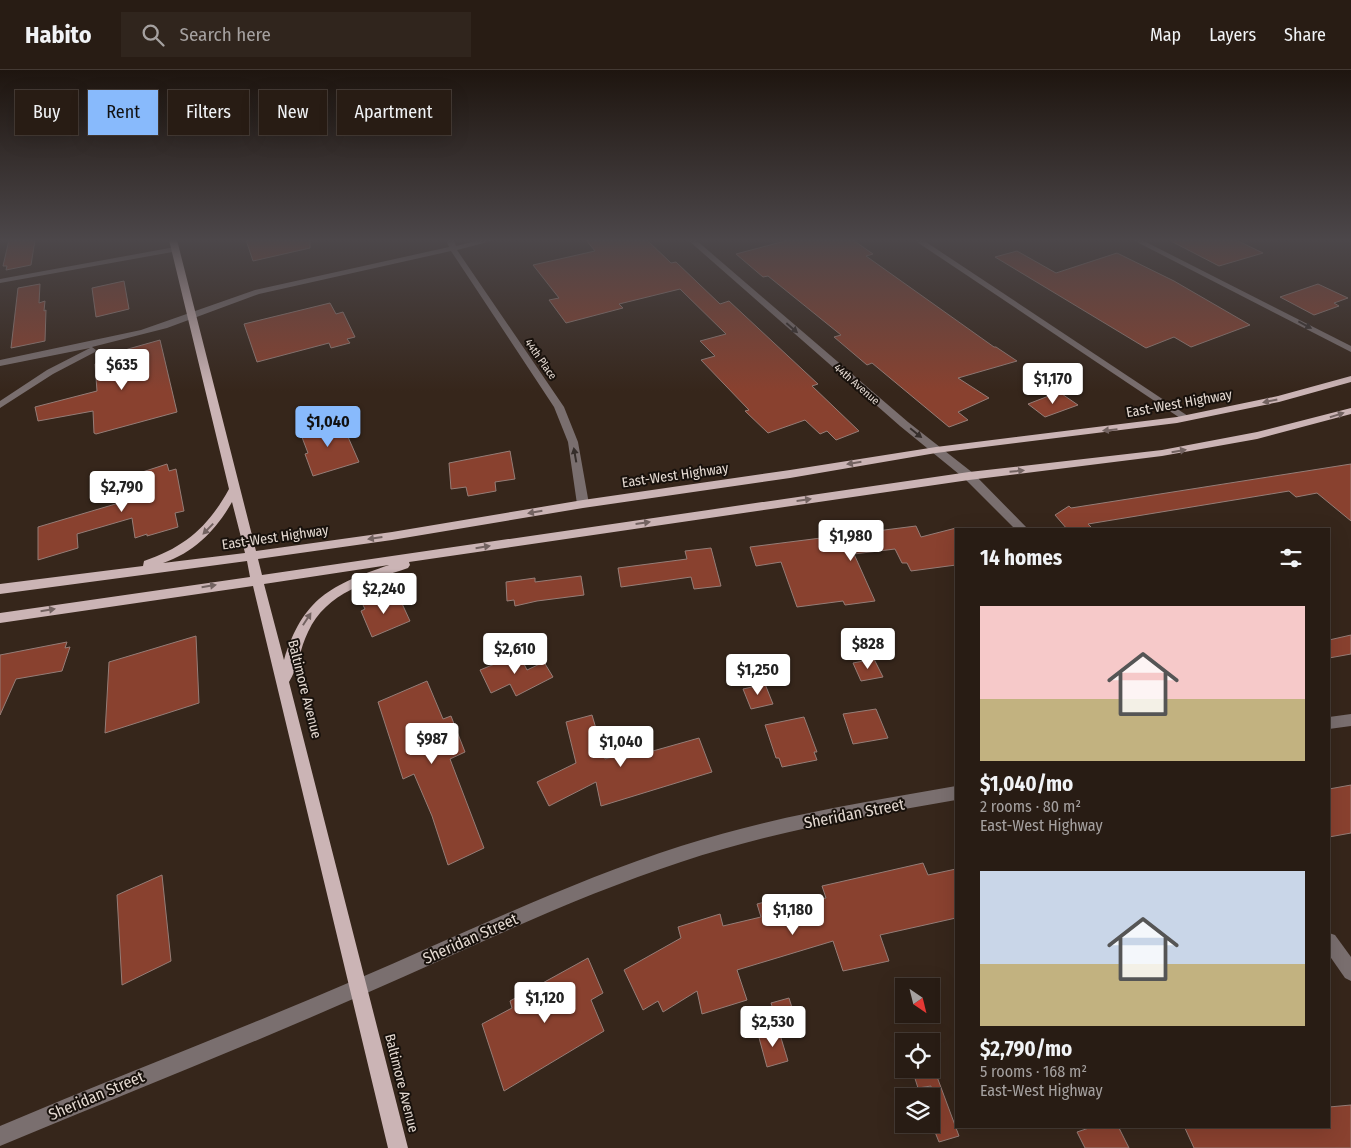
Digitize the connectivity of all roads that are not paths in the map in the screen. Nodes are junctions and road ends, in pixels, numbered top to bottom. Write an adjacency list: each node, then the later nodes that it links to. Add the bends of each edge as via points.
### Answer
1 (185, 290): 7 (main road, Baltimore Avenue)
2 (265, 290): 7 (street, via 213,306)
3 (479, 290): 18 (street, 44th Place, one-way to 3, via 575,452 559,407)
4 (748, 290): 15 (street, 44th Avenue, one-way to 15)
5 (993, 290): 14 (street)
6 (1235, 290): 9 (street, one-way to 9)
7 (192, 317): 8 (street); 17 (main road, Baltimore Avenue)
8 (118, 339): 10 (street); 12 (street, via 72,359)
9 (1351, 349)
10 (0, 363)
11 (1351, 379): 14 (main road, East-West Highway, one-way to 14, via 1280,399)
12 (0, 405)
13 (1351, 411): 16 (main road, one-way to 13, via 1185,450 1278,431)
14 (1186, 418): 15 (main road, East-West Highway, one-way to 15)
15 (936, 450): 16 (street, 44th Avenue); 18 (main road, East-West Highway, one-way to 18)
16 (969, 476): 19 (street, 44th Avenue); 20 (main road, one-way to 16)
17 (234, 488): 21 (main road, Baltimore Avenue); 22 (main road, one-way to 22, via 223,511 195,542 157,562)
18 (583, 504): 21 (main road, East-West Highway, one-way to 21)
19 (1021, 528)
20 (434, 555): 23 (main road); 26 (main road, one-way to 20, via 300,631 310,614 325,599 342,587 364,578)
21 (252, 556): 22 (main road, East-West Highway); 23 (main road, Baltimore Avenue)
22 (120, 573): 24 (main road, East-West Highway)
23 (258, 579): 25 (main road, one-way to 23); 26 (main road, Baltimore Avenue)
24 (0, 589)
25 (0, 618)
26 (284, 680): 32 (main road, Baltimore Avenue)
27 (1351, 720): 28 (street)
28 (1330, 723)
29 (955, 793): 32 (street, Sheridan Street, via 742,836 684,853 565,896)
30 (1330, 942): 31 (street)
31 (1351, 972)
32 (359, 987): 33 (street, Sheridan Street); 34 (main road, Baltimore Avenue)
33 (0, 1136)
34 (398, 1148)

